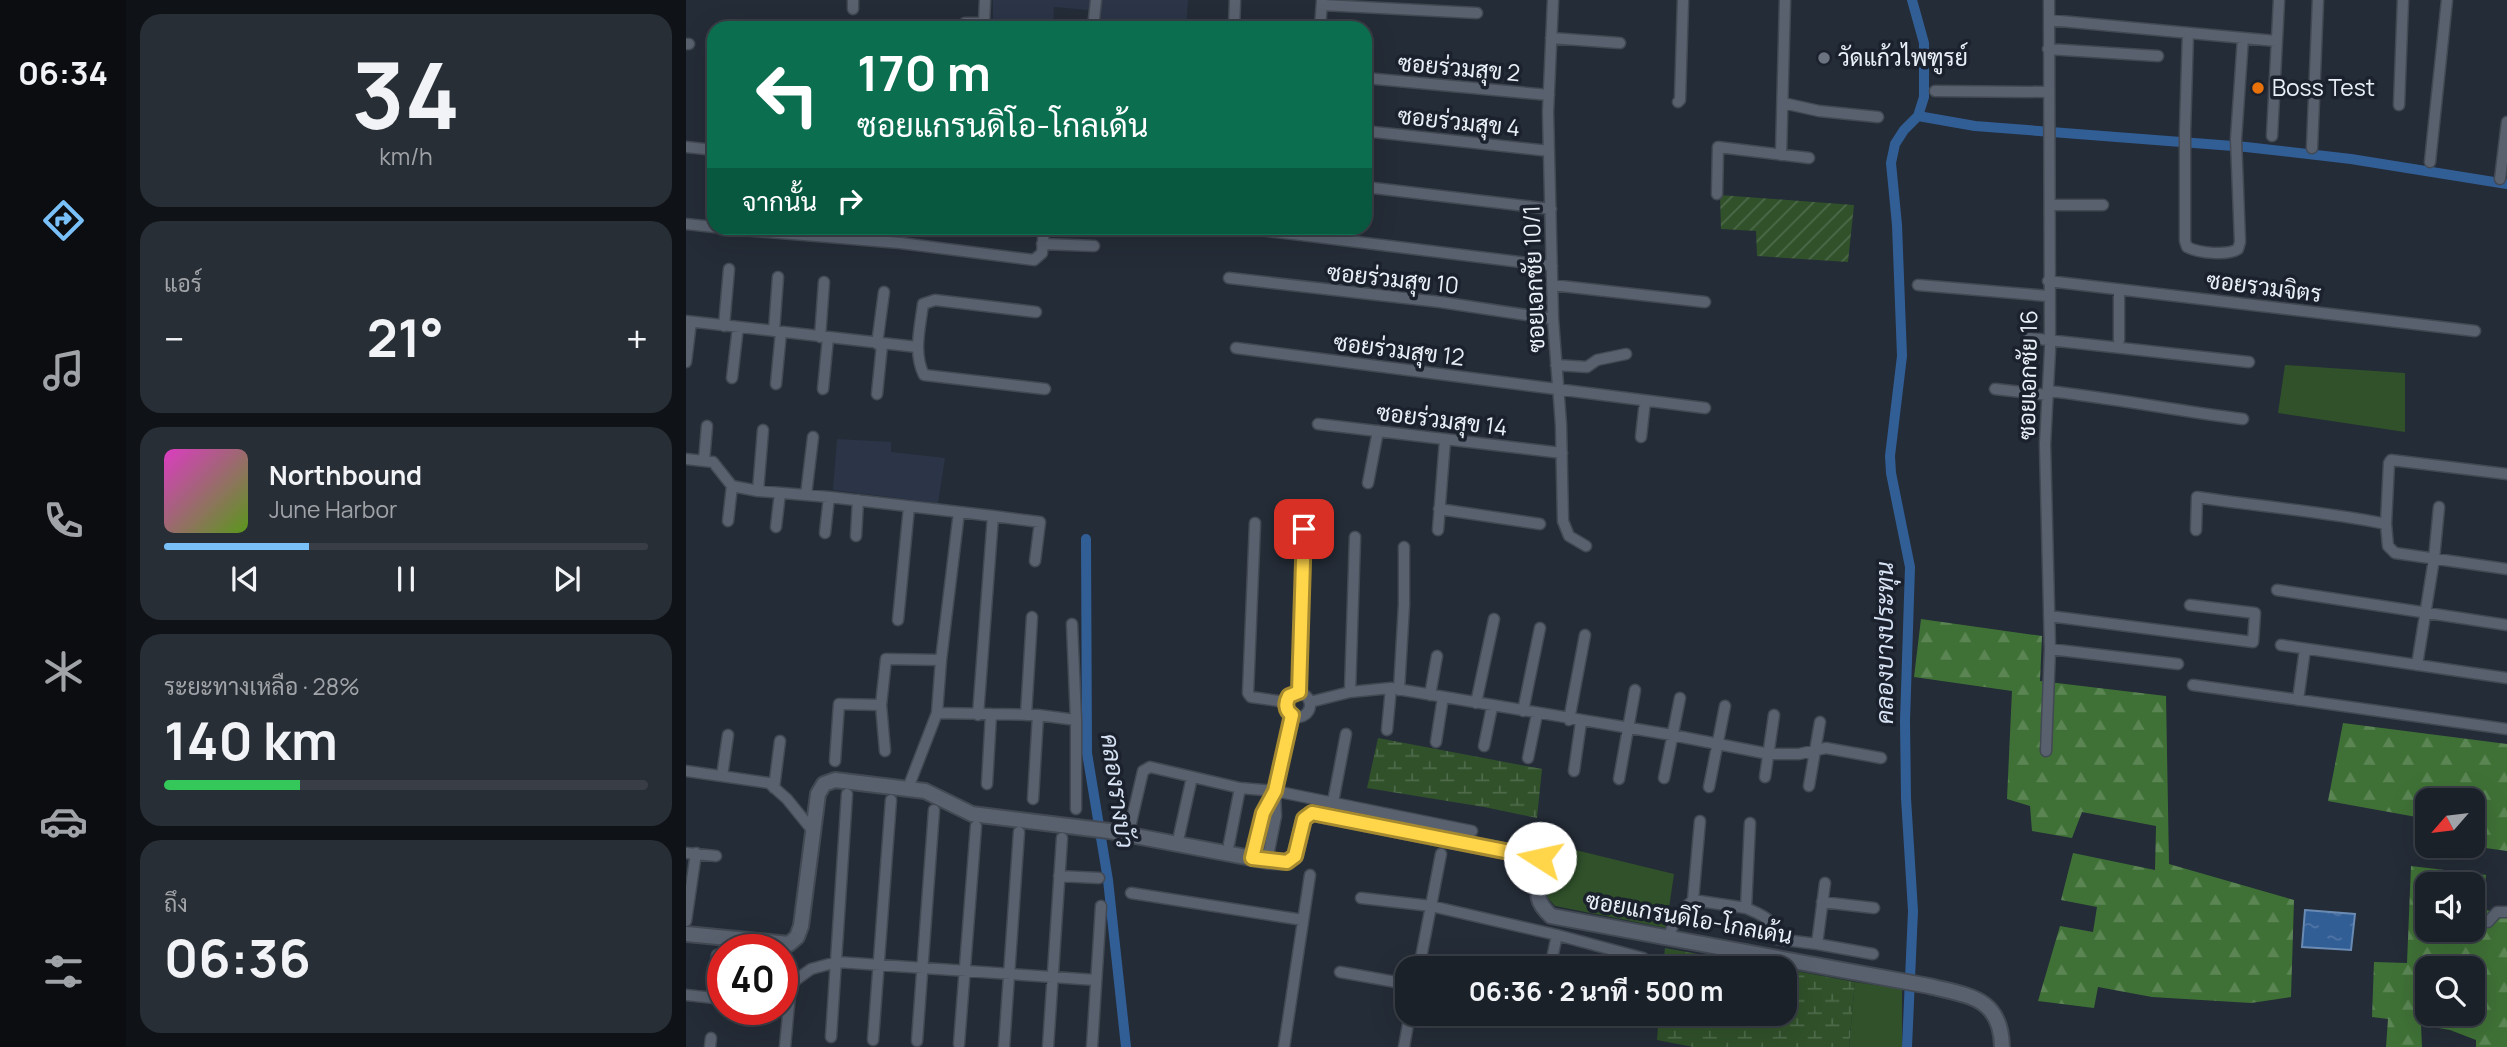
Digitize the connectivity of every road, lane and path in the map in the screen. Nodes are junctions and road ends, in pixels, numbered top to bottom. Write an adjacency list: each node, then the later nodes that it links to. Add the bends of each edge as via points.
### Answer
1 (985, 0): 15 (street)
2 (1096, 0): 16 (street)
3 (1235, 0): 17 (street)
4 (1553, 0): 20 (street, ซอยเอกชัย 10/1)
5 (1684, 0): 30 (street)
6 (1784, 0): 31 (street)
7 (2049, 0): 14 (street, ซอยเอกชัย 16)
8 (2279, 0): 22 (street)
9 (2318, 0): 38 (street)
10 (2403, 0): 32 (street)
11 (2447, 0): 43 (street)
12 (1322, 2): 13 (street); 18 (street)
13 (1477, 13)
14 (2049, 20): 19 (street); 24 (street, ซอยเอกชัย 16)
15 (984, 21)
16 (1094, 21)
17 (1234, 21)
18 (1321, 21)
19 (2188, 33): 21 (street); 21 (street, via 2185,242 2193,250 2232,253 2240,242 2236,139)
20 (1551, 38): 23 (street); 29 (street, ซอยเอกชัย 10/1)
21 (2243, 38): 22 (street)
22 (2276, 41): 36 (street)
23 (1620, 43)
24 (2048, 49): 25 (street); 28 (street, ซอยเอกชัย 16)
25 (2158, 57)
26 (1372, 79): 29 (street, ซอยร่วมสุข 2)
27 (1935, 90): 28 (street)
28 (2048, 92): 47 (street, ซอยเอกชัย 16)
29 (1549, 95): 40 (street, ซอยเอกชัย 10/1)
30 (1678, 102)
31 (1783, 103): 33 (street); 41 (street)
32 (2399, 105)
33 (1878, 117)
34 (2507, 122): 44 (street)
35 (1372, 132): 40 (street, ซอยร่วมสุข 4)
36 (2272, 136)
37 (686, 148): 39 (street)
38 (2312, 148)
39 (707, 150)
40 (1549, 150): 49 (street, ซอยเอกชัย 10/1)
41 (1781, 155): 42 (street); 46 (street, via 1718,147)
42 (1809, 158)
43 (2430, 162)
44 (2500, 179)
45 (1372, 188): 49 (street)
46 (1717, 194)
47 (2050, 205): 48 (street); 61 (street, ซอยเอกชัย 16)
48 (2103, 205)
49 (1551, 209): 57 (street, ซอยเอกชัย 10/1)
50 (686, 224): 51 (street)
51 (707, 226)
52 (804, 235): 55 (street, via 1034,260 1039,258)
53 (1043, 235): 55 (street)
54 (1301, 235): 57 (street)
55 (1042, 244): 56 (street)
56 (1094, 246)
57 (1552, 266): 63 (street, ซอยเอกชัย 10/1)
58 (729, 269): 72 (street)
59 (778, 277): 75 (street)
60 (1229, 278): 70 (street, ซอยร่วมสุข 10)
61 (2048, 281): 65 (street, ซอยรวมจิตร); 67 (street, ซอยเอกชัย 16)
62 (824, 282): 76 (street)
63 (1552, 285): 68 (street); 70 (street, ซอยเอกชัย 10/1)
64 (1918, 285): 67 (street)
65 (2119, 289): 74 (street, ซอยรวมจิตร); 78 (street)
66 (884, 292): 80 (street)
67 (2048, 296): 79 (street, ซอยเอกชัย 16)
68 (1705, 302)
69 (1036, 313): 81 (street, via 935,300 923,304)
70 (1553, 319): 86 (street, ซอยเอกชัย 10/1)
71 (688, 322): 72 (street); 84 (street)
72 (724, 326): 73 (street)
73 (738, 327): 75 (street); 87 (street)
74 (2475, 331)
75 (777, 332): 76 (street); 88 (street)
76 (824, 337): 80 (street); 89 (street)
77 (2029, 338): 79 (street)
78 (2119, 340)
79 (2049, 341): 85 (street); 93 (street, ซอยเอกชัย 16)
80 (879, 344): 81 (street); 94 (street)
81 (917, 348): 91 (street, via 923,375)
82 (1236, 348): 92 (street, ซอยร่วมสุข 12)
83 (1626, 355): 86 (street, via 1597,360 1587,368)
84 (686, 362)
85 (2249, 362)
86 (1556, 365): 92 (street, ซอยเอกชัย 10/1)
87 (732, 377)
88 (776, 384)
89 (823, 388)
90 (1995, 388): 93 (street)
91 (1045, 389)
92 (1557, 390): 95 (street, ซอยร่วมสุข 12); 105 (street, ซอยเอกชัย 10/1)
93 (2048, 393): 97 (street); 141 (street, ซอยเอกชัย 16)
94 (877, 394)
95 (1645, 401): 96 (street, ซอยร่วมสุข 12); 103 (street)
96 (1705, 408)
97 (2243, 419)
98 (1318, 424): 101 (street, ซอยร่วมสุข 14)
99 (707, 426): 107 (street)
100 (763, 430): 111 (street)
101 (1378, 431): 104 (street, ซอยร่วมสุข 14); 109 (street)
102 (813, 437): 113 (street)
103 (1641, 437)
104 (1445, 440): 105 (street, ซอยร่วมสุข 14); 118 (street)
105 (1562, 453): 132 (street, ซอยเอกชัย 10/1, via 1564,525 1569,536)
106 (686, 459): 107 (street)
107 (704, 461): 110 (street, via 713,462)
108 (2507, 474): 124 (street, via 2391,460)
109 (1368, 483)
110 (732, 486): 111 (street); 121 (street)
111 (758, 491): 112 (street)
112 (780, 493): 113 (street); 125 (street)
113 (806, 495): 114 (street)
114 (829, 497): 115 (street); 129 (street)
115 (858, 500): 116 (street); 130 (street)
116 (909, 507): 119 (street); 143 (street)
117 (2440, 507): 134 (street)
118 (1439, 509): 123 (street); 127 (street)
119 (959, 512): 120 (street); 152 (street)
120 (993, 516): 135 (street, via 1040,522); 175 (street)
121 (728, 521)
122 (1255, 523): 165 (street, via 1248,693)
123 (1540, 524)
124 (2386, 524): 128 (street, via 2197,497); 134 (street, via 2391,550)
125 (776, 527)
126 (1304, 529): 159 (street)
127 (1438, 530)
128 (2196, 530)
129 (825, 533)
130 (856, 536)
131 (1355, 537): 160 (street)
132 (1586, 545)
133 (1404, 547): 157 (street, via 1404,606)
134 (2434, 559): 136 (street); 139 (street)
135 (1035, 561)
136 (2507, 569)
137 (2277, 590): 139 (street)
138 (2190, 605): 141 (street, via 2255,613 2253,642)
139 (2426, 613): 145 (street); 154 (street)
140 (1032, 617): 176 (street)
141 (2049, 617): 149 (street, ซอยเอกชัย 16)
142 (1494, 619): 167 (street)
143 (898, 620)
144 (1072, 624): 181 (street)
145 (2507, 625)
146 (1539, 628): 171 (street)
147 (1585, 635): 180 (street)
148 (2281, 645): 150 (street)
149 (2050, 649): 153 (street); 196 (street, ซอยเอกชัย 16)
150 (2305, 649): 154 (street); 164 (street)
151 (1437, 656): 161 (street)
152 (940, 660): 168 (street, via 886,659); 172 (street)
153 (2178, 664)
154 (2417, 665): 155 (street)
155 (2507, 678)
156 (2193, 685): 164 (street)
157 (1395, 689): 160 (street); 161 (street); 186 (street)
158 (1635, 690): 184 (street)
159 (1299, 692): 165 (street); 166 (street)
160 (1350, 692): 166 (street)
161 (1430, 695): 162 (street)
162 (1443, 697): 167 (street); 191 (street)
163 (1680, 698): 189 (street)
164 (2298, 700): 185 (street)
165 (1286, 702): 178 (street)
166 (1310, 702): 178 (street, via 1305,715)
167 (1476, 703): 170 (street)
168 (881, 705): 195 (street); 200 (street, via 839,704)
169 (1725, 706): 192 (street)
170 (1492, 707): 171 (street); 193 (street)
171 (1522, 711): 174 (street)
172 (937, 713): 175 (street); 212 (street)
173 (991, 714): 175 (street); 176 (street); 208 (street)
174 (1537, 714): 180 (street); 198 (street)
175 (978, 715)
176 (1026, 715): 177 (street)
177 (1038, 715): 181 (street); 216 (street)
178 (1292, 715): 214 (street)
179 (1774, 715): 197 (street)
180 (1569, 719): 182 (street)
181 (1076, 720): 219 (street)
182 (1581, 722): 184 (street); 202 (street)
183 (1820, 722): 194 (street)
184 (1628, 729): 189 (street); 207 (street)
185 (2507, 729)
186 (1387, 730)
187 (1346, 734): 218 (street)
188 (728, 735): 203 (street)
189 (1672, 735): 192 (street); 206 (street)
190 (780, 741): 211 (street)
191 (1436, 742)
192 (1718, 744): 197 (street); 210 (street)
193 (1484, 746)
194 (1816, 749): 197 (street); 199 (street); 209 (street)
195 (885, 751)
196 (2046, 751)
197 (1769, 754): 205 (street)
198 (1528, 758)
199 (1881, 758)
200 (835, 761)
201 (686, 771): 203 (street)
202 (1574, 771)
203 (722, 776): 211 (street, via 769,783)
204 (1192, 777): 213 (street); 224 (street, via 1145,768); 228 (street)
205 (1765, 777)
206 (1664, 778)
207 (1619, 779)
208 (986, 784)
209 (1809, 786)
210 (1709, 787)
211 (774, 788): 225 (street)
212 (908, 788): 225 (street, via 835,780 824,784 818,794); 234 (street, via 925,791 972,814 1109,831)
213 (1240, 788): 214 (street); 230 (street)
214 (1275, 791): 218 (street); 234 (street, via 1263,813); 235 (street)
215 (848, 794): 260 (street)
216 (1033, 799)
217 (891, 800): 261 (street)
218 (1333, 802): 226 (street)
219 (1076, 809)
220 (934, 810): 262 (street)
221 (1700, 821): 242 (street)
222 (1750, 823): 246 (street)
223 (976, 826): 263 (street)
224 (1130, 827)
225 (813, 831): 252 (street, via 801,926 789,944)
226 (1472, 831)
227 (1019, 832): 265 (street)
228 (1178, 836)
229 (1062, 838): 237 (street)
230 (1229, 845)
231 (691, 853): 233 (street); 250 (street)
232 (1441, 854): 245 (street)
233 (716, 856)
234 (1252, 858): 235 (street)
235 (1268, 861): 254 (street, ซอยแกรนดิโอ-โกลเด้น, via 1294,858 1304,819 1312,813 1540,858 1537,896 1551,916)
236 (1310, 874): 249 (street)
237 (1059, 876): 238 (street); 266 (street)
238 (1099, 878)
239 (1825, 883): 243 (street)
240 (1131, 893): 249 (street)
241 (1361, 898): 245 (street)
242 (1693, 900): 246 (street); 254 (street, via 1676,918)
243 (1822, 902): 247 (street); 255 (street)
244 (1101, 906): 268 (street)
245 (1431, 906): 253 (street); 257 (street)
246 (1746, 908): 255 (street, via 1766,916 1777,939)
247 (1874, 908)
248 (2507, 912): 251 (street, via 2497,912)
249 (1303, 919): 282 (street)
250 (687, 921)
251 (2485, 921)
252 (686, 934)
253 (1557, 935): 258 (street); 259 (street)
254 (1669, 936): 284 (street, ซอยแกรนดิโอ-โกลเด้น, via 1973,997 1992,1010 2001,1032)
255 (1817, 944): 256 (street)
256 (1873, 954)
257 (1421, 956)
258 (1553, 956)
259 (1636, 956)
260 (837, 962): 261 (street); 267 (street, via 815,967); 274 (street)
261 (879, 965): 262 (street); 275 (street)
262 (923, 968): 263 (street); 276 (street)
263 (966, 971): 265 (street); 277 (street)
264 (1340, 972): 269 (street)
265 (1010, 974): 266 (street); 279 (street)
266 (1053, 977): 268 (street); 280 (street)
267 (798, 979)
268 (1096, 980): 281 (street)
269 (1395, 982)
270 (686, 995): 271 (street)
271 (707, 998)
272 (785, 1025): 278 (street)
273 (1408, 1026): 283 (street)
274 (831, 1037)
275 (873, 1040)
276 (917, 1041)
277 (960, 1044)
278 (785, 1047)
279 (1004, 1047)
280 (1048, 1047)
281 (1092, 1047)
282 (1284, 1047)
283 (1404, 1047)
284 (2001, 1047)

